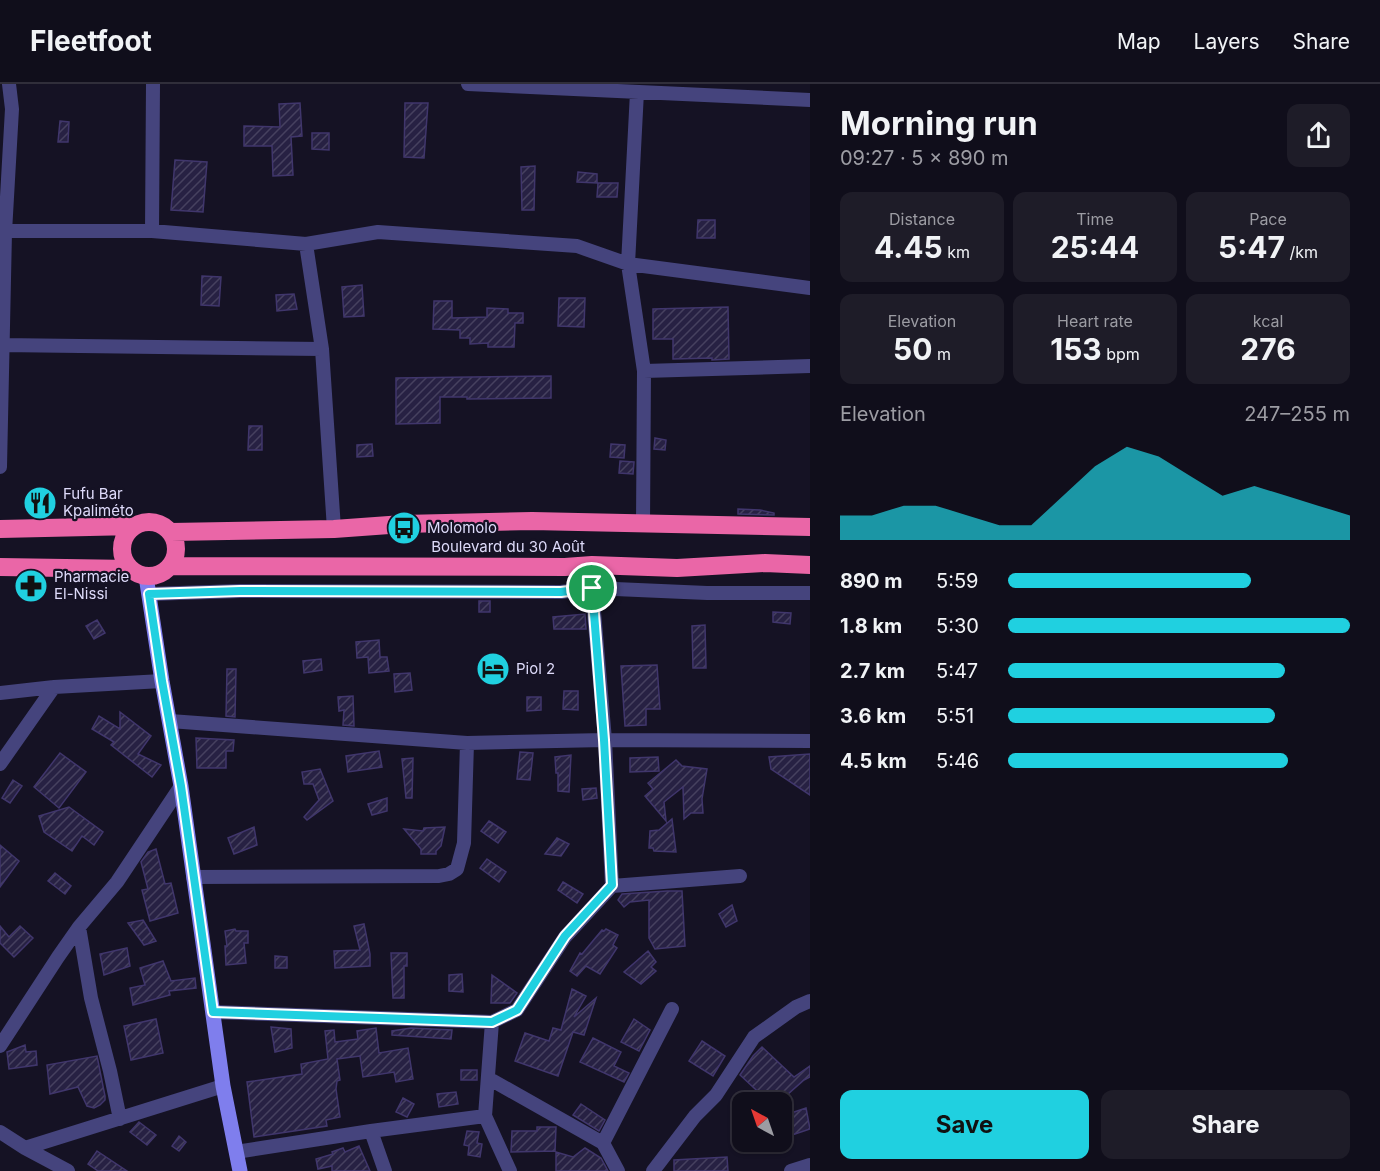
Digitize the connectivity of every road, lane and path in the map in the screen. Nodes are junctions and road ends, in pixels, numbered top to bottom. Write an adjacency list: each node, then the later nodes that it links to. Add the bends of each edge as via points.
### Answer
1 (153, 84): 7 (street)
2 (468, 84): 3 (street)
3 (566, 86): 5 (street)
4 (6, 88): 8 (street, via 12,109)
5 (637, 92): 6 (street); 10 (street)
6 (810, 100)
7 (152, 231): 8 (street); 9 (street)
8 (2, 232): 12 (street)
9 (306, 243): 10 (street, via 378,232 577,246); 13 (street)
10 (628, 264): 11 (street); 15 (street)
11 (810, 288)
12 (2, 345): 13 (street); 16 (street)
13 (322, 349): 21 (street)
14 (810, 366): 15 (street)
15 (644, 371): 17 (street)
16 (0, 467)
17 (643, 524): 19 (highway, Boulevard du 30 Août); 21 (highway, Boulevard du 30 Août, via 532,521)
18 (134, 526): 20 (highway); 22 (highway, via 158,523); 26 (highway, via 122,547 123,555)
19 (810, 527)
20 (0, 529)
21 (334, 529): 22 (highway, Boulevard du 30 Août)
22 (171, 532): 24 (highway, via 177,549)
23 (810, 564): 24 (highway, Boulevard du 30 Août, via 677,568)
24 (171, 566): 26 (highway, via 156,576)
25 (0, 567): 26 (highway)
26 (139, 573): 29 (street)
27 (592, 588): 28 (street); 29 (street, via 561,592); 34 (street)
28 (810, 593)
29 (149, 594): 30 (street)
30 (162, 681): 31 (street); 33 (street)
31 (54, 687): 32 (street); 37 (street)
32 (0, 693)
33 (170, 721): 36 (street); 38 (street)
34 (604, 740): 35 (street); 36 (street); 41 (street)
35 (810, 741)
36 (467, 743): 40 (street, via 464,843 457,869 449,874)
37 (0, 764)
38 (181, 786): 40 (street); 42 (street, via 117,882)
39 (740, 876): 41 (street)
40 (193, 878): 45 (street)
41 (612, 885): 46 (street, via 565,936 517,1010)
42 (79, 927): 47 (street); 51 (street, via 91,998)
43 (810, 1001): 63 (street, via 754,1037 716,1095)
44 (672, 1009): 54 (street)
45 (213, 1012): 46 (street); 49 (street)
46 (492, 1022): 48 (street)
47 (0, 1046)
48 (488, 1078): 50 (street); 54 (street)
49 (223, 1086): 51 (street); 56 (street)
50 (485, 1116): 52 (street); 61 (street)
51 (120, 1119): 55 (street)
52 (371, 1131): 56 (street); 60 (street)
53 (0, 1132): 55 (street)
54 (603, 1143): 62 (street)
55 (25, 1148): 58 (street)
56 (236, 1152): 59 (street)
57 (810, 1165): 64 (street)
58 (62, 1170)
59 (240, 1171)
60 (385, 1171)
61 (510, 1171)
62 (618, 1171)
63 (653, 1171)
64 (791, 1171)

